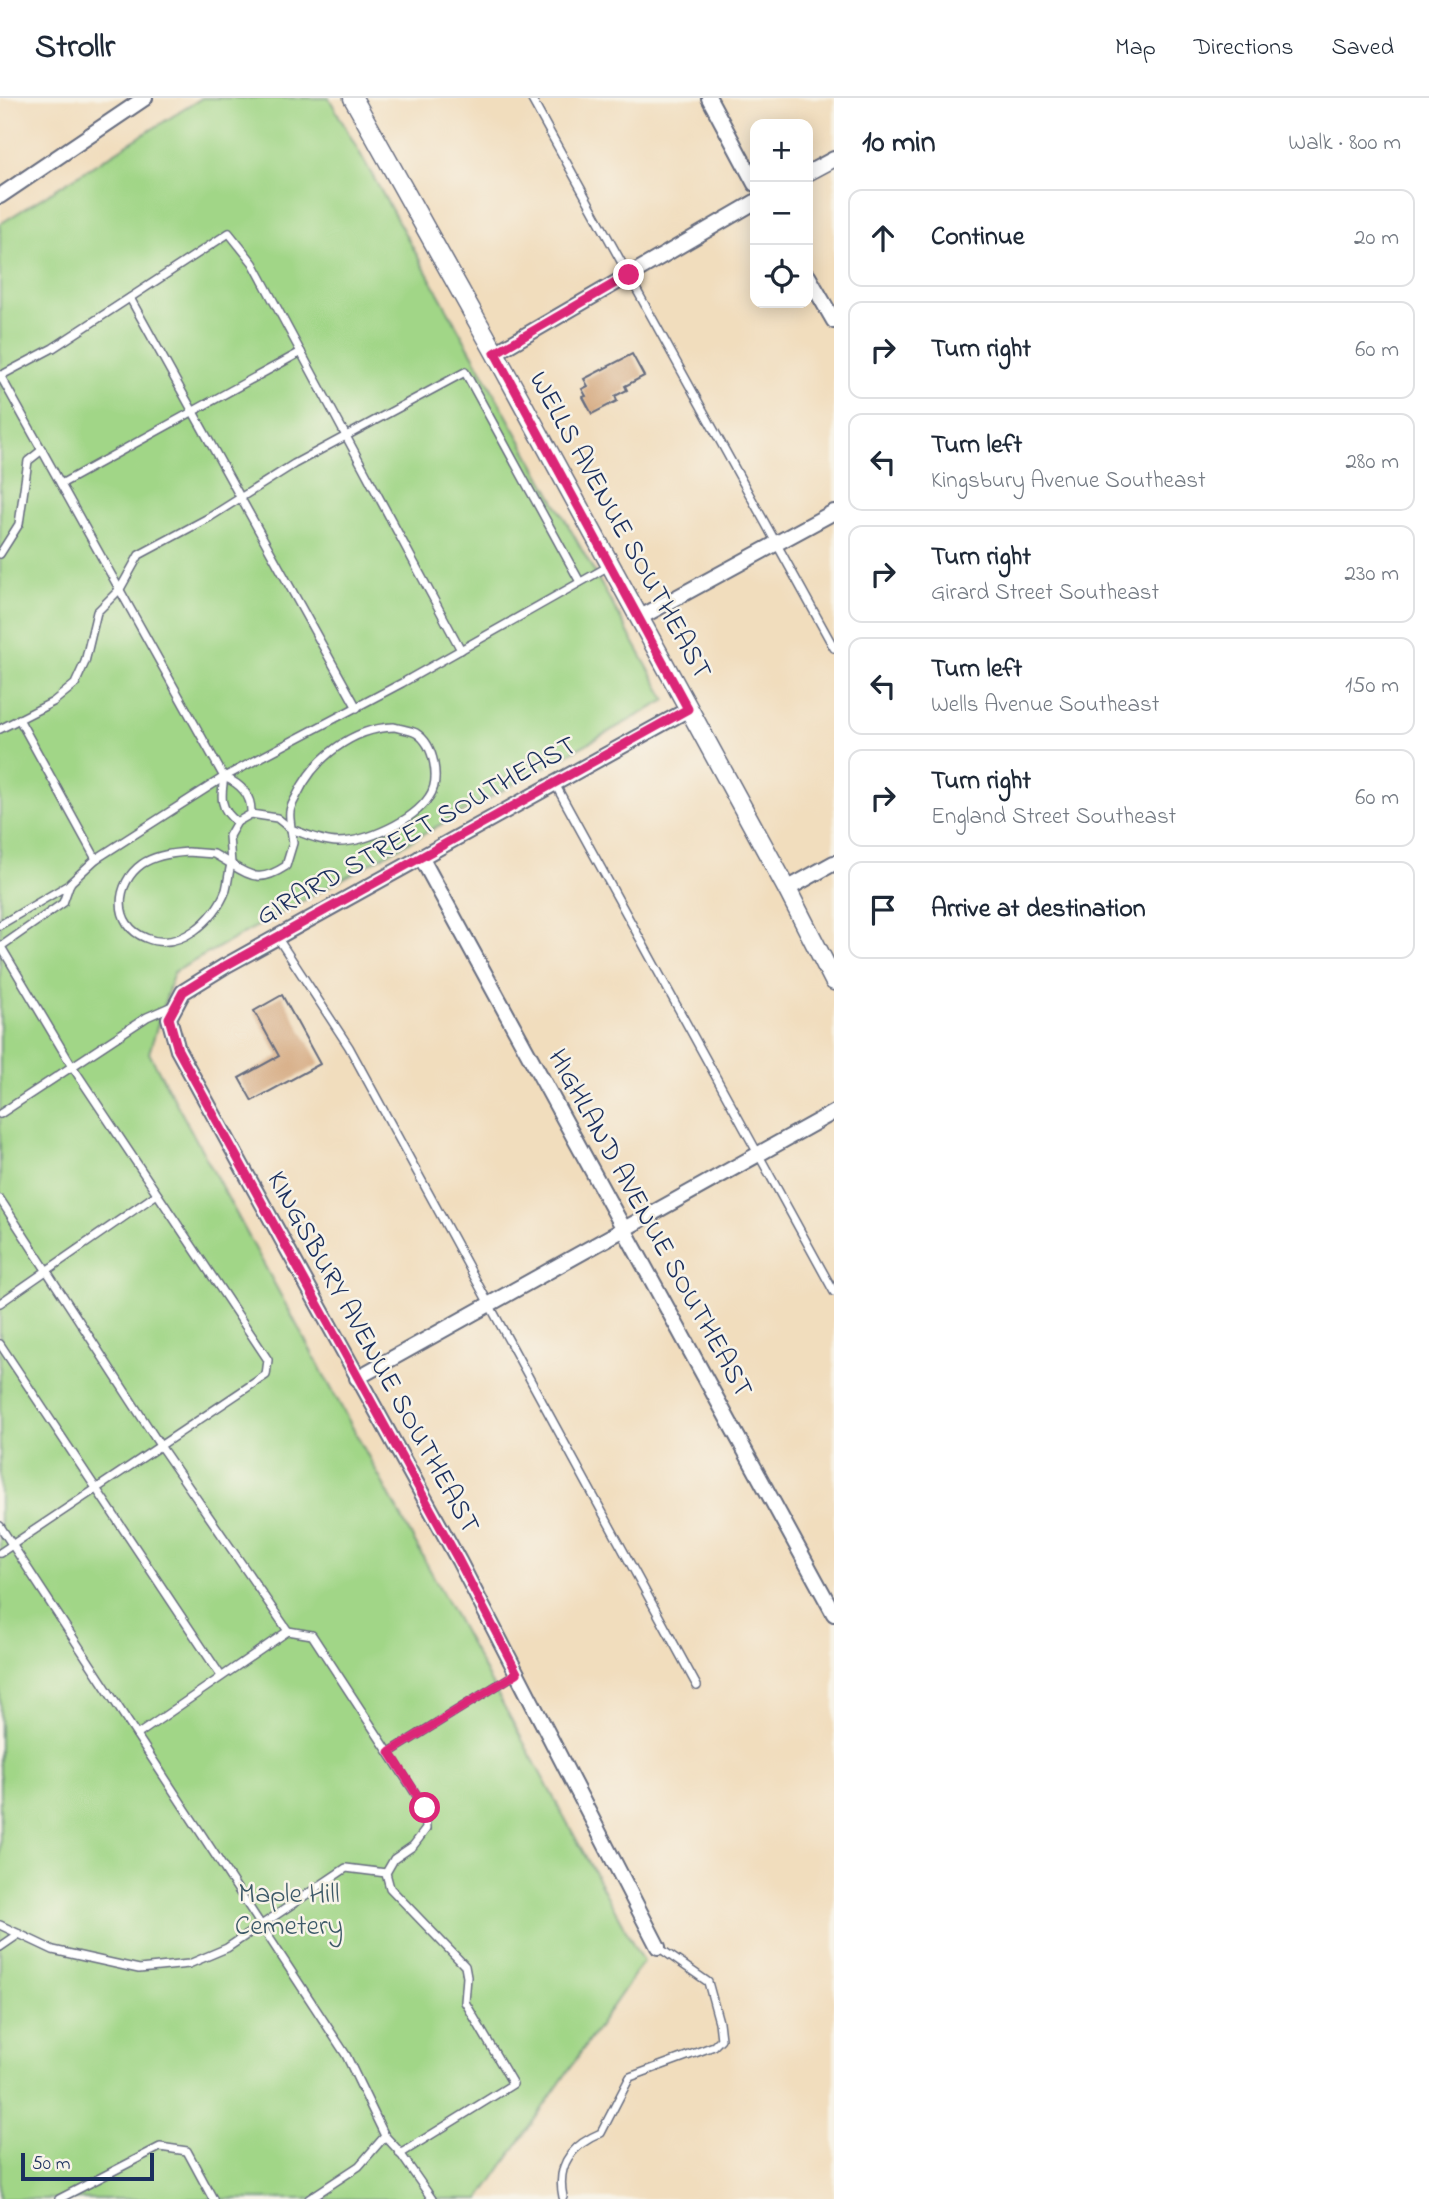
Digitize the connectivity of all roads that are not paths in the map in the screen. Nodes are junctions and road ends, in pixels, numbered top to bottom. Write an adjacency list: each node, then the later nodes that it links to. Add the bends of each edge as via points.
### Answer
1 (353, 98): 15 (street, WELLS AVENUE SOUTHEAST)
2 (531, 98): 10 (lane)
3 (709, 98): 7 (street)
4 (140, 99): 8 (street)
5 (834, 159): 6 (street)
6 (813, 170)
7 (754, 182)
8 (0, 196)
9 (750, 205): 10 (street)
10 (629, 275): 15 (street); 23 (lane)
11 (813, 285): 13 (street)
12 (130, 298): 14 (lane, via 229,233 253,263); 16 (lane, via 53,348); 17 (lane)
13 (834, 321)
14 (301, 352): 17 (lane); 18 (lane)
15 (495, 353): 25 (street, WELLS AVENUE SOUTHEAST)
16 (0, 375): 19 (lane)
17 (193, 412): 20 (lane); 21 (lane)
18 (346, 437): 21 (lane); 26 (lane, via 465,372); 30 (lane)
19 (42, 450): 20 (lane); 24 (lane, via 28,461 19,524)
20 (61, 485): 27 (lane)
21 (241, 499): 27 (lane, via 139,555); 31 (lane)
22 (834, 512): 23 (street)
23 (777, 544): 28 (street); 29 (lane)
24 (0, 554)
25 (610, 565): 26 (lane); 28 (street, WELLS AVENUE SOUTHEAST)
26 (580, 582): 30 (lane)
27 (120, 589): 33 (lane, via 97,612 75,684); 35 (lane)
28 (639, 618): 32 (street, WELLS AVENUE SOUTHEAST)
29 (834, 648)
30 (461, 650): 31 (lane)
31 (357, 708): 35 (lane)
32 (688, 709): 36 (street, GIRARD STREET SOUTHEAST); 45 (street, WELLS AVENUE SOUTHEAST)
33 (19, 719): 34 (lane); 41 (lane)
34 (0, 729)
35 (224, 777): 37 (lane, via 246,793); 38 (lane, via 221,797 227,815); 41 (lane)
36 (555, 783): 40 (street, GIRARD STREET SOUTHEAST); 54 (lane)
37 (251, 814): 38 (lane); 39 (lane, via 277,818)
38 (237, 822): 43 (lane, via 229,836)
39 (291, 829): 39 (lane, via 337,842 384,831 430,796 435,770 431,750 416,733 394,727 350,738 331,751 302,785 290,811); 43 (lane, via 293,843 286,866 274,874 262,878)
40 (421, 858): 47 (street, GIRARD STREET SOUTHEAST); 57 (street, HIGHLAND AVENUE SOUTHEAST)
41 (96, 859): 44 (lane)
42 (834, 863): 45 (street)
43 (231, 864): 43 (lane, via 215,854 188,852 142,863 125,881 120,906 128,923 145,938 166,942 183,938 216,909)
44 (70, 883): 46 (lane); 48 (lane, via 63,903)
45 (787, 889): 49 (street, WELLS AVENUE SOUTHEAST)
46 (0, 925)
47 (277, 937): 50 (street, GIRARD STREET SOUTHEAST, via 183,992); 61 (lane, via 349,1047)
48 (0, 946): 51 (lane)
49 (834, 981)
50 (176, 1005): 51 (lane, via 147,1017); 63 (street, KINGSBURY AVENUE SOUTHEAST, via 169,1018 178,1050)
51 (72, 1066): 53 (lane); 55 (lane)
52 (834, 1112): 54 (street)
53 (0, 1114)
54 (758, 1154): 57 (street); 59 (lane)
55 (156, 1194): 58 (lane); 64 (lane, via 268,1360 266,1375)
56 (0, 1199): 58 (lane)
57 (625, 1228): 61 (street); 69 (street, HIGHLAND AVENUE SOUTHEAST)
58 (47, 1270): 60 (lane); 64 (lane)
59 (834, 1292)
60 (0, 1303)
61 (489, 1304): 63 (street); 73 (lane)
62 (0, 1344): 65 (lane)
63 (357, 1378): 71 (street, KINGSBURY AVENUE SOUTHEAST)
64 (161, 1447): 65 (lane); 70 (lane)
65 (96, 1490): 67 (lane); 72 (lane)
66 (0, 1526): 67 (lane)
67 (13, 1545): 68 (lane); 74 (lane)
68 (0, 1553)
69 (834, 1615)
70 (288, 1630): 72 (lane); 75 (lane, via 312,1635)
71 (517, 1673): 75 (lane); 81 (street, KINGSBURY AVENUE SOUTHEAST)
72 (221, 1676): 74 (lane)
73 (697, 1686)
74 (137, 1735): 78 (lane)
75 (390, 1752): 76 (lane, via 425,1808 426,1829)
76 (386, 1873): 78 (lane, via 346,1868); 83 (lane, via 397,1898 465,1966 465,2002 513,2084)
77 (0, 1925): 79 (lane)
78 (262, 1926): 79 (lane, via 189,1964 139,1969 53,1950); 82 (lane, via 346,2055)
79 (19, 1934): 80 (lane)
80 (0, 1947)
81 (658, 1947): 84 (lane, via 708,1982 721,2039 714,2046 630,2077 601,2133 583,2140 566,2158)
82 (385, 2136): 83 (lane); 87 (lane, via 359,2166)
83 (400, 2154): 88 (lane)
84 (563, 2197)
85 (59, 2199): 86 (lane, via 160,2147 187,2151)
86 (213, 2199)
87 (309, 2199)
88 (432, 2199)

